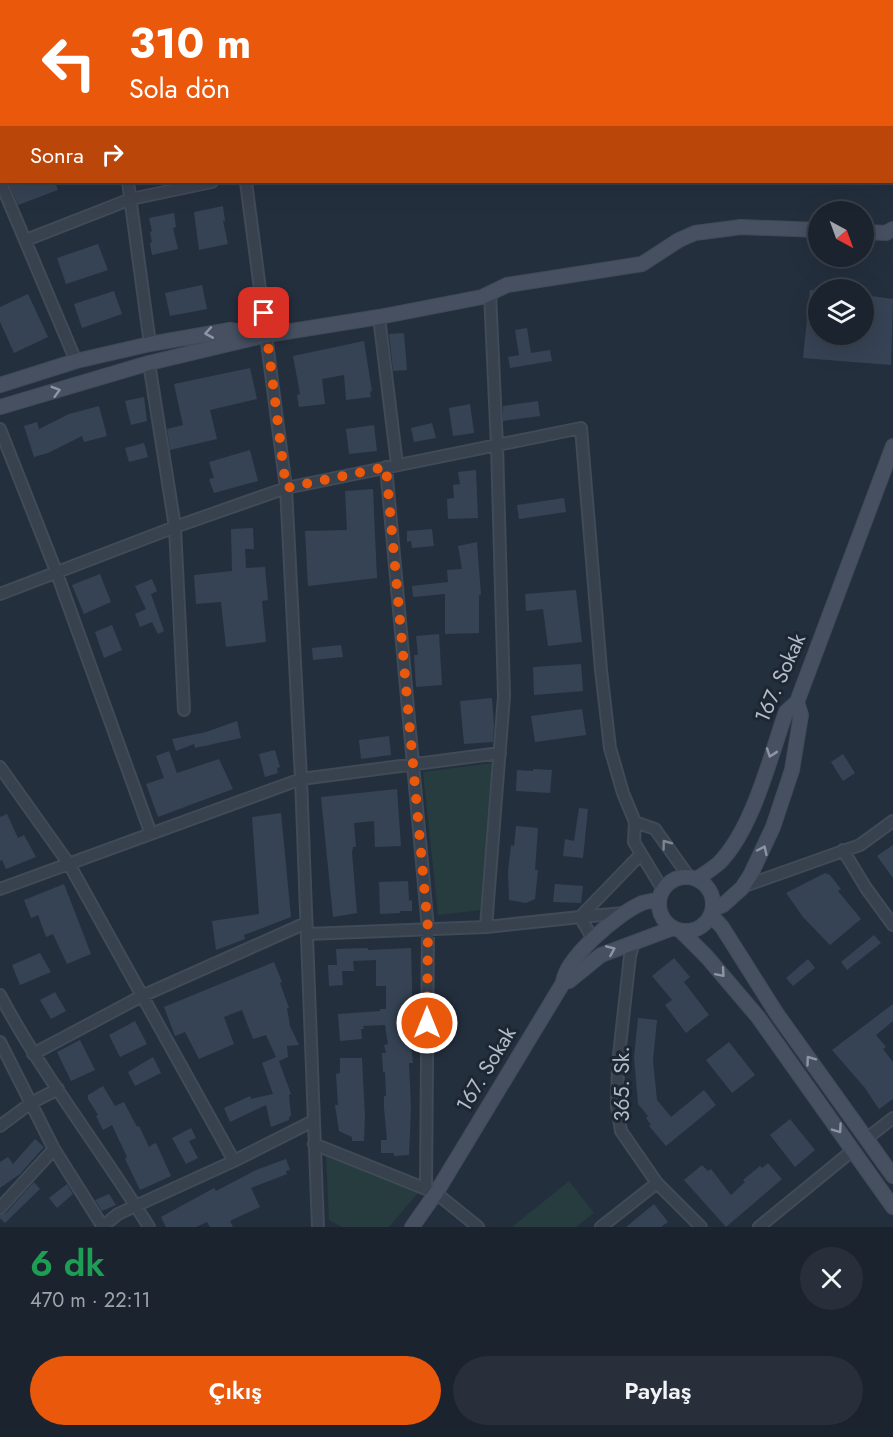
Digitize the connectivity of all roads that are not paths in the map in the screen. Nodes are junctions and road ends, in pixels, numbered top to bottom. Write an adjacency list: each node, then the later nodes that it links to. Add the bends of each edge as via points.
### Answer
1 (1, 183): 9 (street)
2 (128, 183): 5 (street)
3 (207, 183): 5 (street)
4 (246, 183): 12 (street)
5 (131, 199): 9 (street); 13 (street)
6 (893, 229): 8 (street)
7 (808, 230): 10 (street, via 741,227 695,232 642,264 507,285)
8 (874, 232)
9 (26, 240): 14 (street)
10 (490, 293): 11 (street); 19 (street)
11 (379, 317): 12 (street); 21 (street)
12 (267, 335): 13 (street, one-way to 13, via 230,330); 15 (street); 22 (street)
13 (150, 344): 14 (street)
14 (76, 361): 16 (street)
15 (149, 363): 17 (street, one-way to 15); 23 (street)
16 (0, 385)
17 (0, 407)
18 (0, 429): 24 (street)
19 (497, 446): 21 (street); 28 (street, via 504,696); 33 (street, via 581,428 610,748)
20 (893, 446): 26 (street, 167. Sokak)
21 (392, 466): 22 (street); 29 (street)
22 (286, 488): 23 (street); 31 (street)
23 (175, 527): 24 (street); 27 (street)
24 (56, 571): 25 (street); 34 (street)
25 (0, 594)
26 (797, 702): 38 (street, 167. Sokak, one-way to 38, via 786,712 752,811 737,838 720,861); 39 (street, one-way to 26, via 773,827 792,770 801,715)
27 (184, 710)
28 (500, 753): 29 (street); 46 (street)
29 (413, 765): 31 (street); 48 (street)
30 (0, 767): 37 (street)
31 (301, 779): 34 (street); 47 (street)
32 (893, 821): 35 (street, via 860,845)
33 (635, 822): 36 (street, via 634,842); 38 (street, one-way to 33, via 655,829)
34 (151, 834): 37 (street)
35 (843, 850): 39 (street); 45 (street)
36 (641, 854): 41 (street); 44 (street)
37 (69, 864): 40 (street); 54 (street)
38 (693, 878): 41 (street, via 677,879); 42 (street, via 708,889)
39 (742, 888): 42 (street)
40 (0, 889)
41 (661, 895): 43 (street, 167. Sokak); 49 (street, via 661,915)
42 (712, 912): 49 (street, via 698,928); 62 (street, one-way to 42, via 777,1014)
43 (626, 913): 44 (street); 50 (street, 167. Sokak)
44 (580, 917): 46 (street); 50 (street)
45 (893, 925)
46 (486, 927): 48 (street)
47 (306, 929): 48 (street); 54 (street); 60 (street)
48 (428, 929): 69 (street)
49 (677, 929): 51 (street); 65 (street, one-way to 65, via 759,1017)
50 (593, 939): 52 (street, 167. Sokak, via 564,975)
51 (634, 942): 52 (street, one-way to 51, via 601,955); 68 (street, 365. Sk., via 618,1064 617,1107 621,1131)
52 (563, 983): 69 (street, 167. Sokak)
53 (0, 995): 56 (street)
54 (142, 996): 56 (street); 66 (street)
55 (0, 1042): 58 (street)
56 (33, 1054): 57 (street)
57 (58, 1089): 58 (street); 70 (street)
58 (31, 1103): 61 (street); 64 (street)
59 (893, 1118): 62 (street)
60 (313, 1121): 63 (street); 66 (street)
61 (0, 1126)
62 (866, 1139): 67 (street)
63 (314, 1144): 69 (street); 75 (street)
64 (54, 1149): 72 (street); 73 (street)
65 (852, 1151): 71 (street); 80 (street)
66 (234, 1161): 70 (street)
67 (893, 1176)
68 (657, 1183): 78 (street); 79 (street, 365. Sk.)
69 (431, 1191): 76 (street, 167. Sokak); 77 (street)
70 (136, 1205): 73 (street); 74 (street)
71 (893, 1207)
72 (0, 1208)
73 (103, 1227)
74 (149, 1227)
75 (318, 1227)
76 (412, 1227)
77 (478, 1227)
78 (601, 1227)
79 (701, 1227)
80 (759, 1227)

